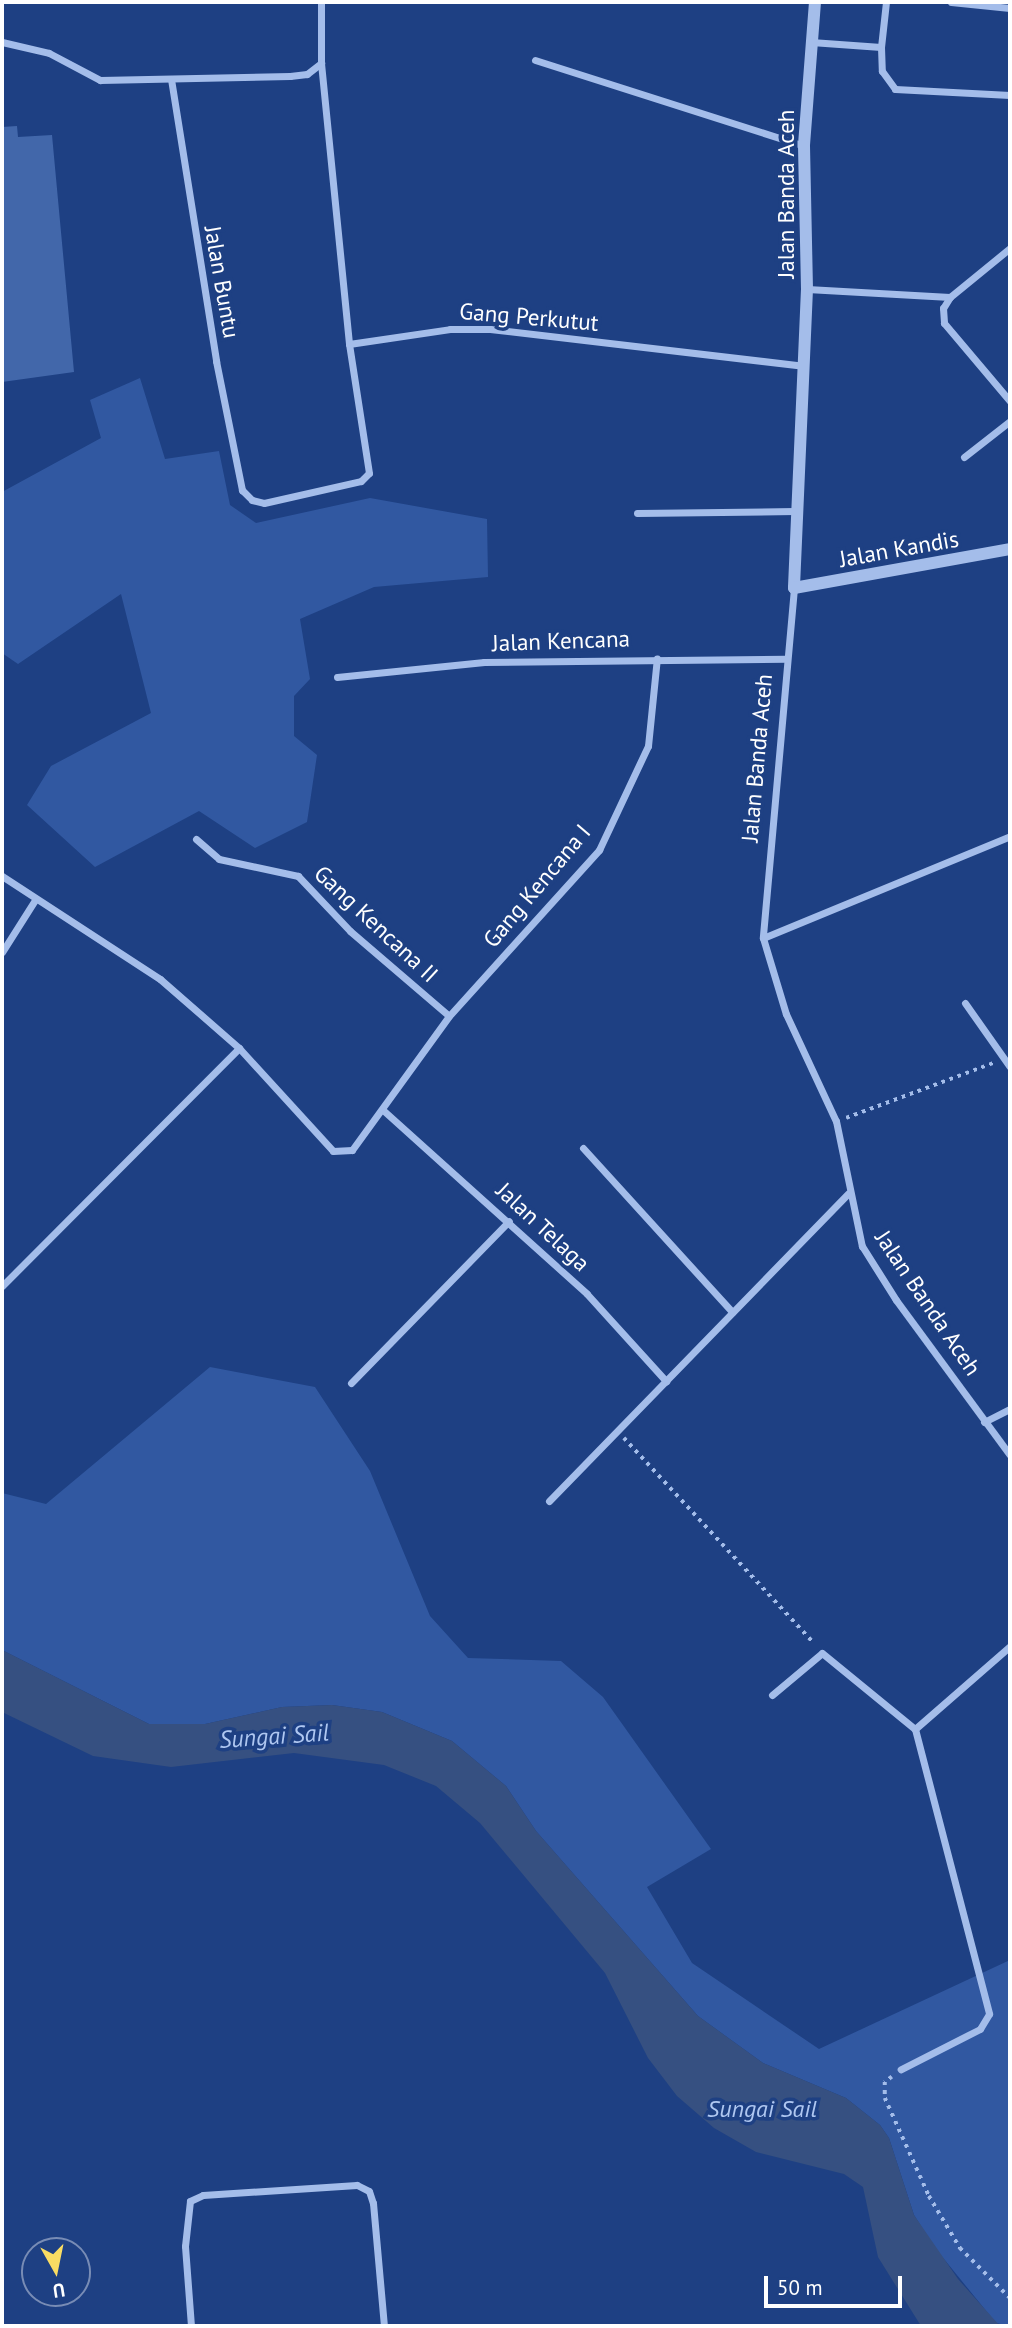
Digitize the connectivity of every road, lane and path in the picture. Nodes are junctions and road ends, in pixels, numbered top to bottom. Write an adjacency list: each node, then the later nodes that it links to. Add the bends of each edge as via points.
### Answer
1 (321, 2): 10 (street)
2 (815, 2): 7 (street, Jalan Banda Aceh)
3 (886, 2): 8 (street)
4 (951, 2): 5 (street)
5 (1010, 8)
6 (2, 42): 11 (street, via 50,53 100,80)
7 (811, 42): 8 (street); 13 (street, Jalan Banda Aceh)
8 (881, 47): 12 (street, via 882,71 895,89)
9 (535, 60): 13 (street)
10 (321, 64): 11 (street, via 307,74 290,76); 17 (street)
11 (171, 79): 17 (street, Jalan Buntu, via 242,490 264,503 361,481 369,473)
12 (1010, 95)
13 (804, 146): 15 (street, Jalan Banda Aceh)
14 (1010, 248): 16 (street)
15 (807, 289): 16 (street); 18 (street, Jalan Banda Aceh)
16 (950, 297): 19 (street, via 943,308 944,323)
17 (349, 344): 18 (street, Gang Perkutut, via 450,329 490,329)
18 (805, 366): 22 (street, Jalan Banda Aceh)
19 (1010, 401)
20 (1010, 421): 21 (street)
21 (964, 457)
22 (795, 511): 23 (street); 25 (street, Jalan Banda Aceh)
23 (637, 513)
24 (1010, 549): 25 (street, Jalan Kandis)
25 (794, 588): 27 (street, Jalan Banda Aceh)
26 (657, 658): 27 (street, Jalan Kencana); 28 (street, Jalan Kencana, via 484,662); 36 (street, Gang Kencana I, via 648,746 599,850)
27 (786, 659): 33 (street, Jalan Banda Aceh)
28 (337, 677)
29 (1010, 836): 33 (street)
30 (196, 839): 36 (street, Gang Kencana II, via 219,859 298,876 350,931)
31 (2, 876): 32 (street)
32 (35, 900): 34 (street); 37 (street, via 160,979)
33 (763, 938): 41 (street, Jalan Banda Aceh, via 786,1014)
34 (2, 952)
35 (965, 1003): 38 (street)
36 (449, 1016): 40 (street, Gang Kencana I)
37 (239, 1048): 40 (street, Gang Kencana I, via 333,1151 352,1150); 45 (street)
38 (1004, 1059): 39 (street); 41 (path)
39 (1010, 1067)
40 (384, 1111): 44 (street, Jalan Telaga)
41 (836, 1121): 43 (street, Jalan Banda Aceh)
42 (583, 1149): 46 (street)
43 (848, 1194): 46 (street); 50 (street, Jalan Banda Aceh, via 863,1246)
44 (509, 1221): 47 (street, Jalan Telaga, via 587,1294); 48 (street)
45 (2, 1286)
46 (732, 1312): 47 (street)
47 (666, 1381): 51 (street)
48 (351, 1383)
49 (1010, 1409): 50 (street)
50 (984, 1422): 52 (street, Jalan Banda Aceh)
51 (618, 1431): 53 (street); 55 (path)
52 (1010, 1455)
53 (549, 1501)
54 (1010, 1646): 57 (street)
55 (822, 1653): 56 (street); 57 (street)
56 (772, 1695)
57 (915, 1729): 58 (street, via 989,2014 980,2029)
58 (901, 2069): 59 (path, via 885,2082 885,2098 929,2196 960,2248)
59 (1010, 2298)
60 (191, 2326): 61 (street, via 185,2246 190,2201 203,2195 357,2185 369,2191 373,2203)
61 (384, 2326)

